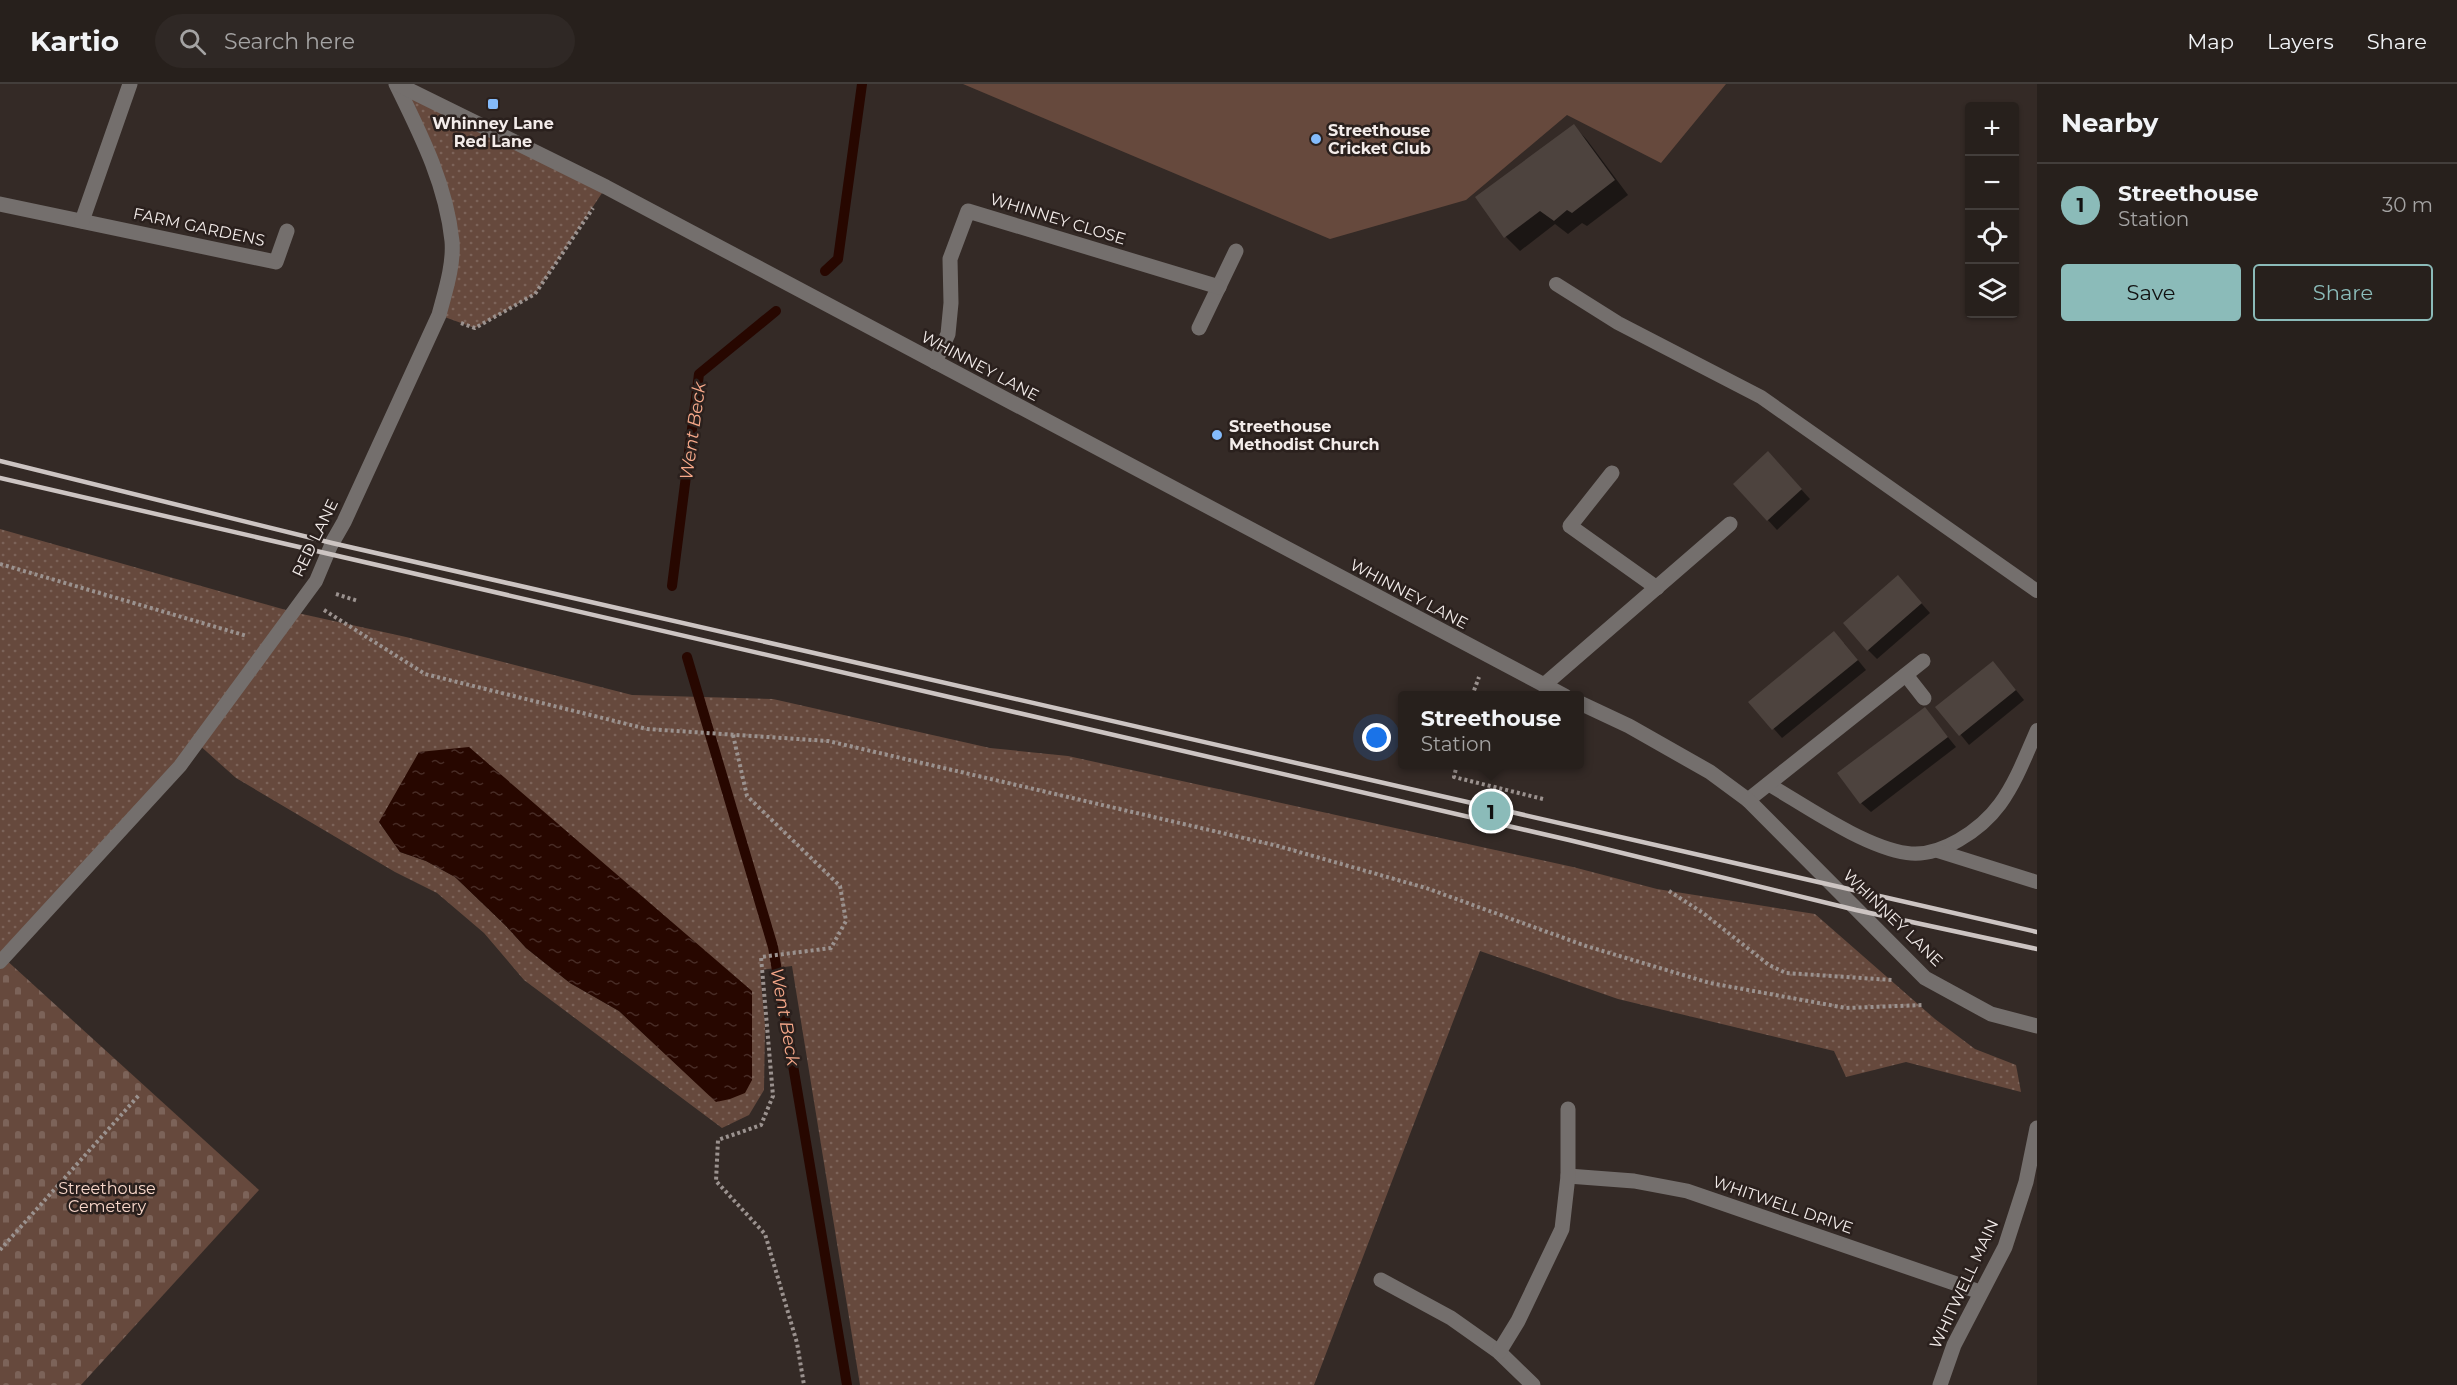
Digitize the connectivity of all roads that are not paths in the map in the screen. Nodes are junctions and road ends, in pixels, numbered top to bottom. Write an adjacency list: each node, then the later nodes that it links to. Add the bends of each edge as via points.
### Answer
1 (130, 84): 4 (street)
2 (396, 84): 10 (street, WHINNEY LANE, via 606,187); 13 (street, RED LANE, via 433,160 452,243 448,280 439,315)
3 (0, 204): 4 (street, FARM GARDENS)
4 (82, 221): 5 (street, FARM GARDENS, via 276,262)
5 (287, 231)
6 (1236, 251): 8 (street)
7 (1556, 284): 15 (lane, via 1618,323 1761,397)
8 (1219, 287): 9 (street); 10 (street, WHINNEY CLOSE, via 968,211 950,259 948,334)
9 (1199, 328)
10 (935, 362): 18 (street, WHINNEY LANE)
11 (1612, 473): 14 (street, via 1570,526)
12 (1730, 524): 14 (street)
13 (332, 543): 27 (lane, RED LANE, via 316,581 180,766)
14 (1657, 588): 18 (street)
15 (2037, 591)
16 (1923, 661): 17 (street)
17 (1906, 675): 20 (street); 23 (street)
18 (1544, 685): 19 (street, WHINNEY LANE)
19 (1555, 691)
20 (1924, 698)
21 (1584, 705): 24 (street, WHINNEY LANE, via 1710,772)
22 (2037, 730): 25 (lane, via 1999,805 1967,836)
23 (1768, 784): 24 (street); 25 (lane, via 1880,845 1908,854)
24 (1748, 800): 28 (street, WHINNEY LANE, via 1925,978 1991,1014)
25 (1938, 851): 26 (lane)
26 (2037, 882)
27 (0, 962)
28 (2037, 1026)
29 (1568, 1109): 31 (street)
30 (2037, 1128): 33 (street, WHITWELL MAIN, via 2026,1182 2005,1247)
31 (1569, 1176): 33 (street, WHITWELL DRIVE, via 1634,1181 1687,1191); 34 (street, via 1562,1228 1528,1303)
32 (1381, 1280): 34 (street, via 1451,1318)
33 (1980, 1292): 36 (street, WHITWELL MAIN)
34 (1499, 1352): 35 (street)
35 (1533, 1385)
36 (1940, 1385)

